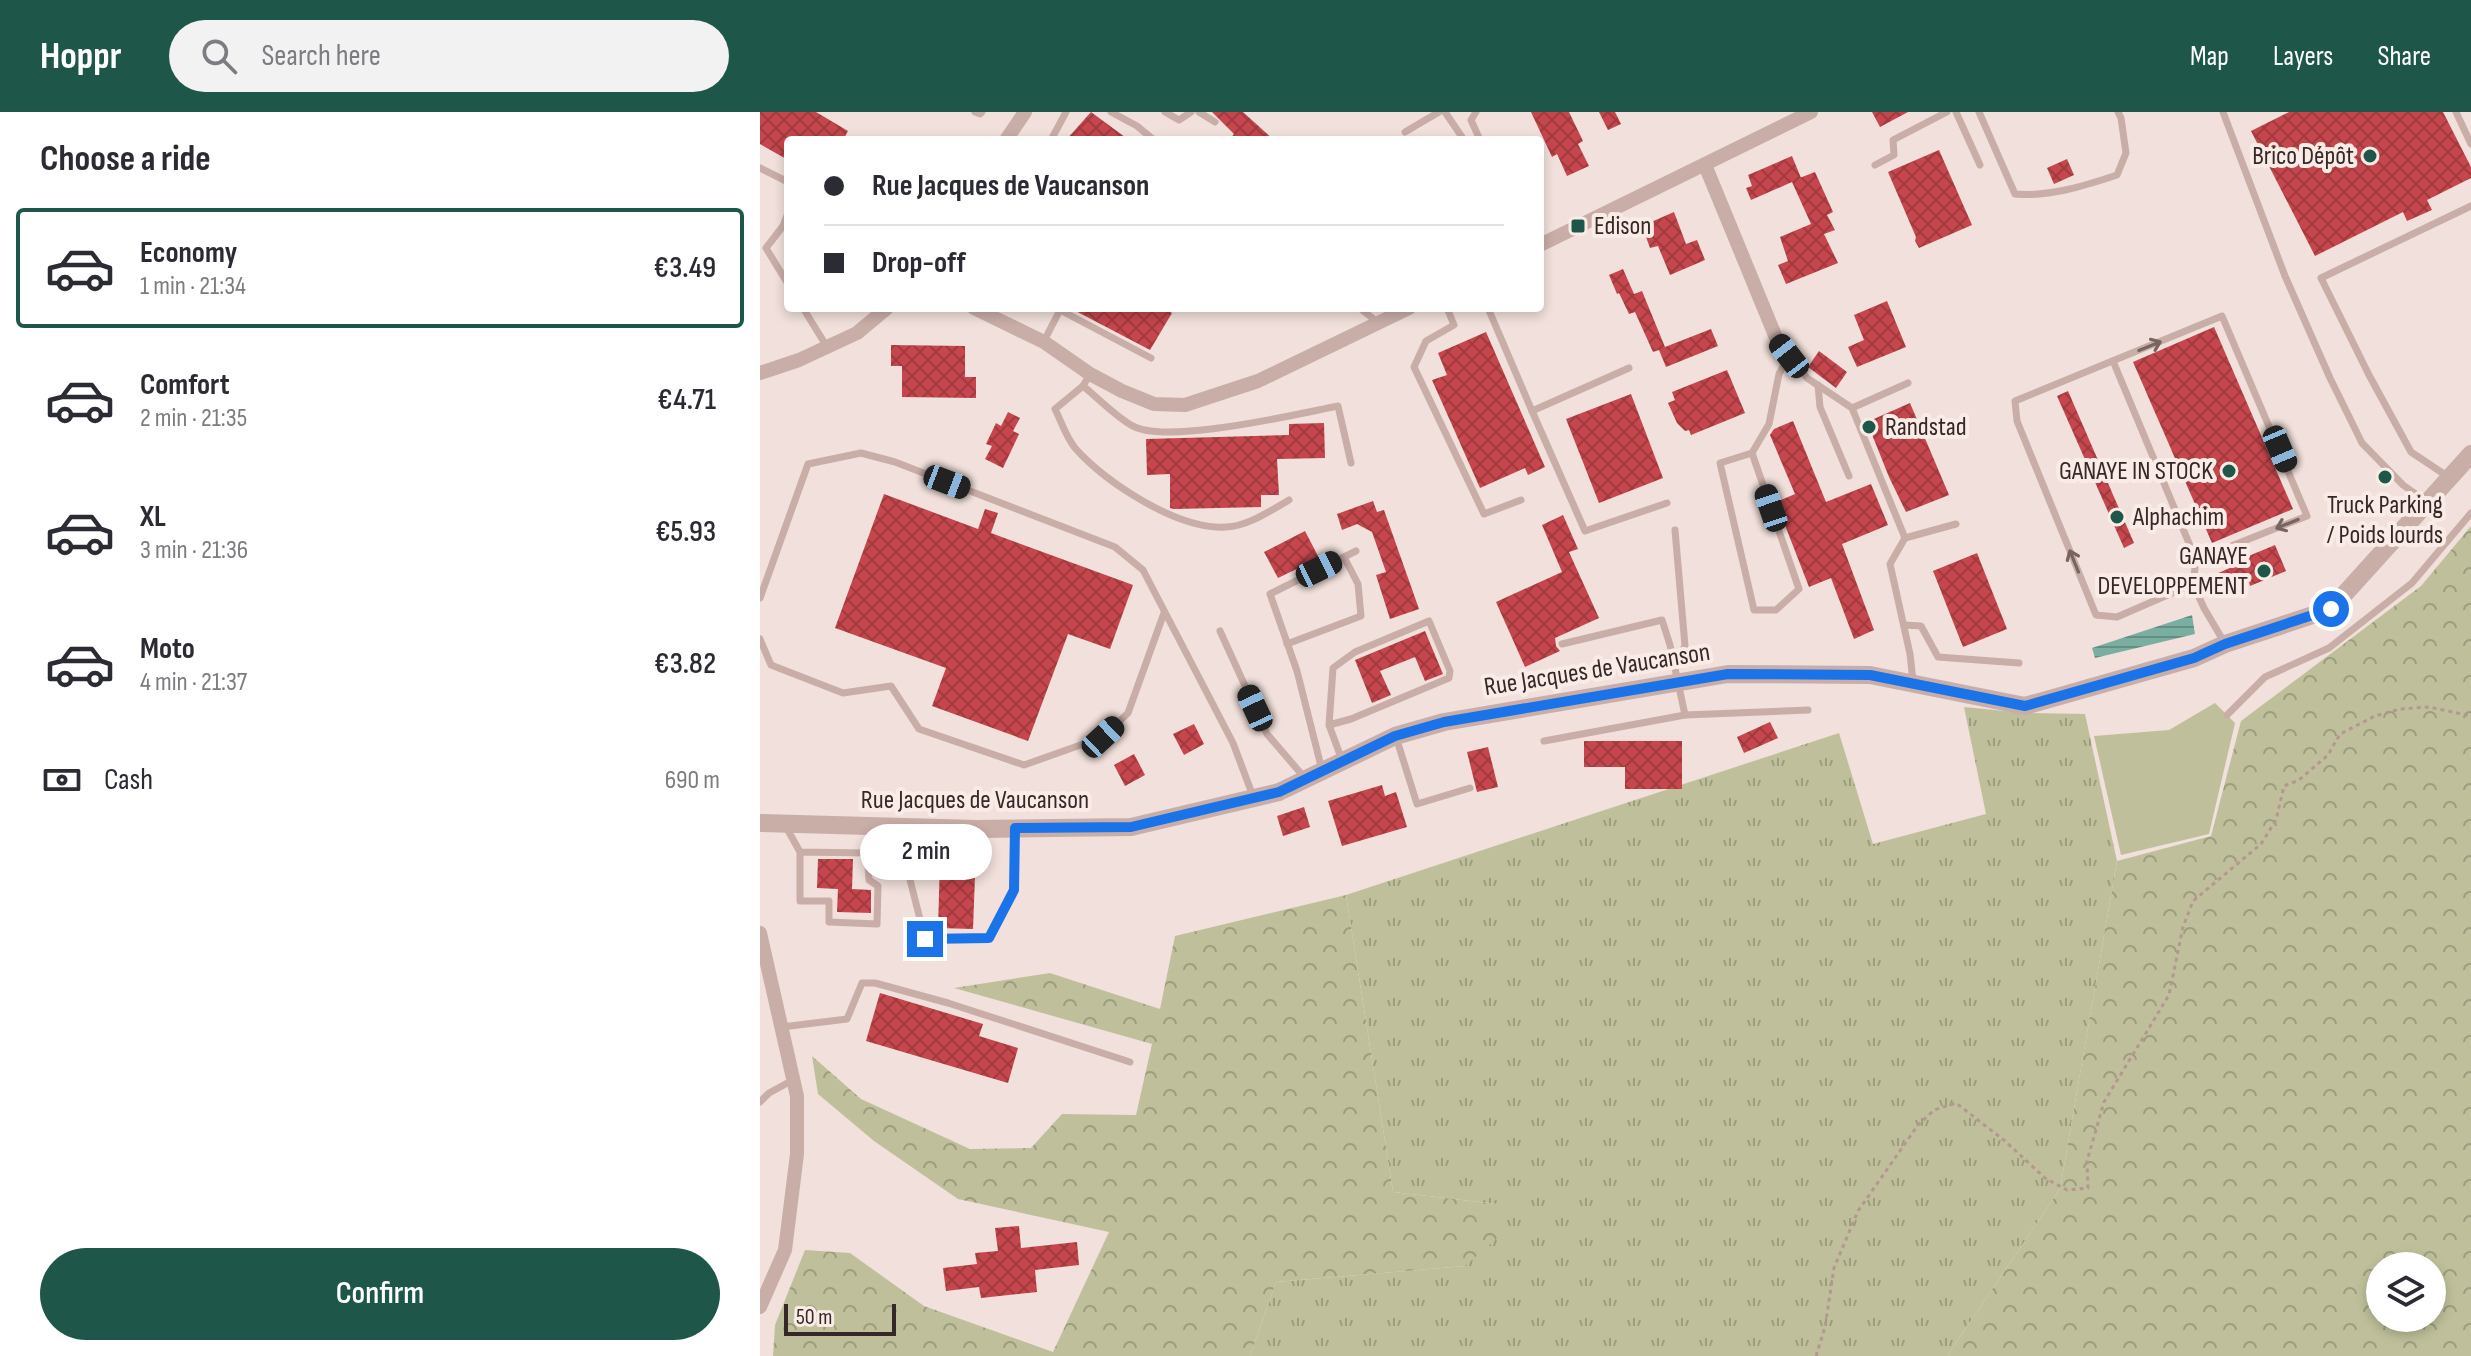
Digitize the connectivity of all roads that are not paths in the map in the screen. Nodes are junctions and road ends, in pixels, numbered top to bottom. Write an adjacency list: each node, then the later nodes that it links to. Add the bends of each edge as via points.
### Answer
1 (975, 112): 2 (lane)
2 (982, 112)
3 (1025, 112): 22 (street)
4 (1066, 112): 23 (lane)
5 (1111, 112): 24 (lane)
6 (1165, 112): 7 (lane, via 1179,120)
7 (1191, 112)
8 (1199, 112): 20 (lane)
9 (1439, 112): 21 (lane)
10 (1445, 112): 25 (lane)
11 (1476, 112): 26 (lane, via 1471,120)
12 (1811, 112): 19 (street)
13 (1947, 112): 29 (lane, via 1893,140 1894,155)
14 (1956, 112): 30 (lane)
15 (1979, 112): 16 (lane, via 2015,194 2034,196 2117,175 2126,153)
16 (2118, 112)
17 (2223, 112): 67 (lane, via 2285,276 2362,443)
18 (2456, 112): 27 (lane)
19 (1790, 117): 28 (street)
20 (1215, 122)
21 (1405, 132)
22 (1009, 136)
23 (1053, 136)
24 (1149, 136)
25 (1461, 136)
26 (1478, 136)
27 (2471, 144)
28 (1705, 165): 35 (street); 47 (street)
29 (1875, 165)
30 (1980, 165)
31 (760, 168): 32 (lane)
32 (784, 180)
33 (2471, 206): 64 (lane, via 2321,278 2411,452)
34 (784, 223): 36 (lane, via 766,248)
35 (1544, 243)
36 (784, 277)
37 (805, 312): 49 (lane)
38 (882, 312): 49 (street, via 857,333)
39 (982, 312): 48 (street)
40 (1059, 312): 48 (lane)
41 (1064, 312): 51 (lane)
42 (1365, 312): 46 (lane)
43 (1401, 312): 46 (street)
44 (1449, 312): 66 (lane, via 1454,325 1426,341 1414,367 1484,514)
45 (1490, 312): 59 (lane)
46 (1378, 323): 55 (street, via 1258,381 1185,405 1154,404)
47 (1777, 340): 50 (lane)
48 (1044, 342): 55 (street)
49 (827, 347): 54 (street)
50 (1789, 356): 57 (lane); 60 (lane, via 1779,374 1769,424)
51 (1151, 358)
52 (2113, 361): 75 (lane); 75 (lane, one-way to 75, via 2222,316 2303,503 2307,516); 76 (lane, one-way to 52, via 2117,617 2096,615 2017,421 2015,401)
53 (1629, 368): 59 (lane)
54 (760, 373)
55 (1086, 380): 62 (lane, via 1133,427 1170,433 1338,406); 65 (lane, via 1055,409 1074,446 1123,490 1183,521 1226,527 1261,517)
56 (1908, 383): 58 (lane)
57 (1818, 385): 58 (lane); 63 (lane, via 1820,407)
58 (1852, 408): 72 (lane)
59 (1532, 411): 68 (lane, via 1585,531)
60 (1752, 453): 60 (lane, via 1799,589 1776,610 1754,610 1720,463)
61 (2471, 454): 64 (street, Rue Jacques de Vaucanson)
62 (1351, 463)
63 (1849, 476)
64 (2450, 478): 67 (street, Rue Jacques de Vaucanson)
65 (1289, 500)
66 (1521, 500)
67 (2426, 502): 84 (street, Rue Jacques de Vaucanson, via 2331,609)
68 (1667, 503)
69 (2471, 513): 90 (lane, via 2412,583 2329,648 2265,677)
70 (1956, 524): 72 (lane)
71 (1675, 530): 86 (lane, via 1685,646)
72 (1905, 538): 79 (lane, via 1890,564)
73 (1356, 551): 74 (lane)
74 (1344, 557): 82 (lane, via 1270,594); 82 (lane, via 1358,584 1361,616)
75 (2196, 560): 76 (lane)
76 (2193, 584): 84 (lane)
77 (760, 598): 78 (lane, via 808,464 861,453 1115,547 1143,570)
78 (1164, 613): 81 (lane, via 1128,713 1103,737 1024,765 919,729 891,686 843,693 771,665); 97 (lane, via 1233,743)
79 (1904, 625): 85 (lane, via 1921,626 1938,657); 87 (lane)
80 (1220, 631): 95 (lane, via 1267,734)
81 (760, 639)
82 (1287, 644): 95 (lane, via 1297,671)
83 (1562, 644): 86 (lane, via 1662,620)
84 (2225, 644): 87 (street, Rue Jacques de Vaucanson, via 2194,658 2025,706)
85 (2019, 663)
86 (1676, 674): 87 (street, Rue Jacques de Vaucanson, via 1870,675); 89 (lane); 92 (street, Rue Jacques de Vaucanson)
87 (1913, 683)
88 (1808, 710): 89 (lane)
89 (1685, 715): 93 (lane)
90 (2227, 715)
91 (1329, 725): 91 (lane, via 1449,678 1429,621 1355,652 1333,668); 94 (lane)
92 (1395, 736): 94 (street, Rue Jacques de Vaucanson); 96 (lane, via 1417,804)
93 (1544, 741)
94 (1342, 760): 95 (street, Rue Jacques de Vaucanson)
95 (1314, 774): 97 (street, Rue Jacques de Vaucanson)
96 (1470, 788)
97 (1254, 798): 101 (street, Rue Jacques de Vaucanson, via 1131,827)
98 (760, 823): 99 (street, Rue Jacques de Vaucanson)
99 (784, 823): 100 (street, Rue Jacques de Vaucanson); 102 (lane)
100 (905, 827): 101 (street, Rue Jacques de Vaucanson); 101 (lane, via 903,852 925,939 989,938 1014,890)
101 (1015, 828)
102 (800, 852): 102 (lane, via 800,901 829,901 829,922 877,924 878,886 869,880 867,853)
103 (760, 936): 104 (street)
104 (764, 974): 105 (street)
105 (782, 1027): 106 (lane, via 847,1019 862,983 875,983); 107 (street)
106 (1130, 1062)
107 (793, 1080): 108 (lane); 109 (street, via 799,1123 785,1250)
108 (760, 1102)
109 (760, 1307)

